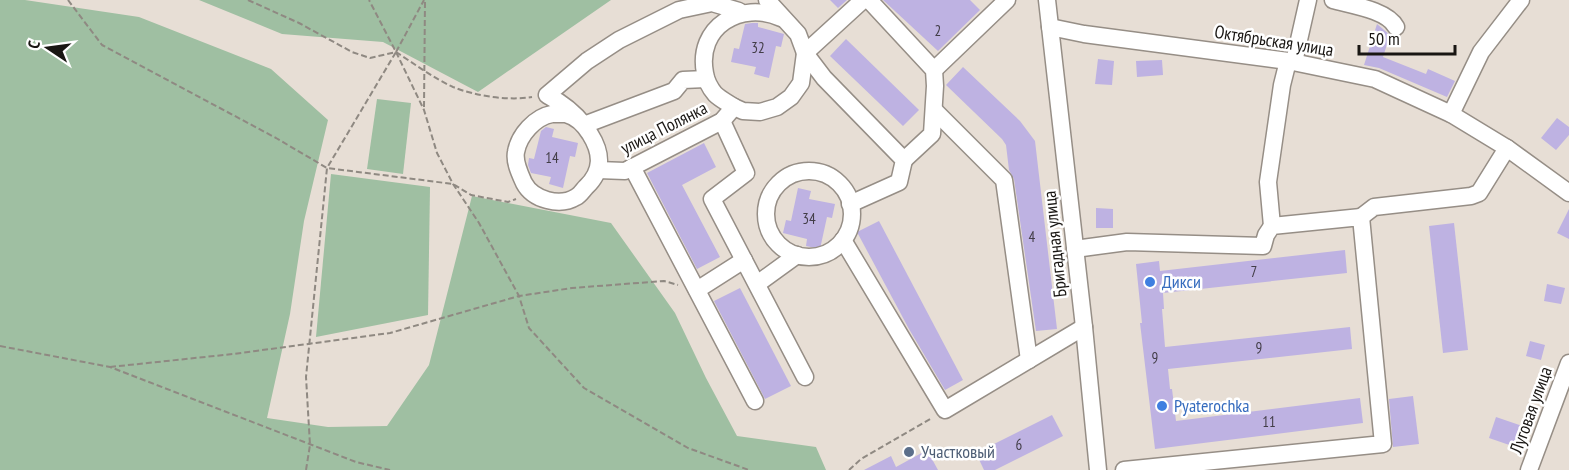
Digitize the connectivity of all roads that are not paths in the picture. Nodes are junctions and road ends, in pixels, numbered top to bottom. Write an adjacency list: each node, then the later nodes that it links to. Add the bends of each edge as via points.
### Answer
1 (767, 0): 11 (street)
2 (863, 0): 13 (street)
3 (869, 0): 15 (street)
4 (1007, 0): 15 (street)
5 (1033, 0): 10 (street)
6 (1308, 0): 14 (street)
7 (1333, 0): 12 (street, via 1379,13)
8 (1521, 0): 19 (street, via 1481,52)
9 (740, 11): 11 (street, via 756,9); 16 (street, via 712,31 705,46); 21 (street, via 712,3 679,10 587,61 547,95 574,113)
10 (1048, 14): 14 (street, Октябрьская улица, via 1084,34); 31 (street, Бригадная улица)
11 (787, 21): 13 (street, via 798,34)
12 (1396, 27)
13 (805, 53): 17 (street, улица Полянка, via 801,83 791,97 760,112); 23 (street, via 824,78)
14 (1291, 61): 19 (street, Октябрьская улица, via 1375,79); 29 (street, via 1282,85 1268,182)
15 (934, 70): 18 (street)
16 (706, 79): 17 (street, via 715,94); 21 (street, via 683,80 674,91)
17 (734, 107): 20 (street, улица Полянка)
18 (934, 110): 23 (street, via 932,134); 37 (street, via 1004,180)
19 (1452, 114): 22 (street, Октябрьская улица)
20 (722, 121): 24 (street, улица Полянка); 33 (street, via 746,173 712,199)
21 (584, 125): 25 (street, via 600,155); 25 (street, via 566,114 538,120 521,138 515,154 519,172 527,189 541,198 559,202 576,197)
22 (1507, 148): 26 (street, Октябрьская улица); 28 (street, via 1479,193 1374,207)
23 (904, 160): 27 (street, via 899,182)
24 (632, 167): 25 (street, улица Полянка, via 625,171); 35 (street)
25 (598, 170)
26 (1569, 193)
27 (850, 204): 30 (street, via 850,227); 32 (street, via 842,187 819,173 805,172 780,182 767,206 766,220 779,246)
28 (1361, 217): 29 (street); 41 (street, via 1383,444)
29 (1272, 226): 31 (street, via 1263,246 1127,242)
30 (843, 240): 32 (street, via 820,256); 37 (street, via 945,410)
31 (1075, 249): 36 (street, Бригадная улица)
32 (797, 255): 34 (street)
33 (744, 260): 34 (street); 35 (street)
34 (757, 284): 39 (street)
35 (697, 290): 40 (street)
36 (1084, 327): 37 (street); 42 (street, Бригадная улица)
37 (1029, 360)
38 (1569, 363): 44 (street, Луговая улица)
39 (805, 377)
40 (755, 401)
41 (1284, 462): 43 (street)
42 (1098, 470)
43 (1124, 470)
44 (1529, 470)

